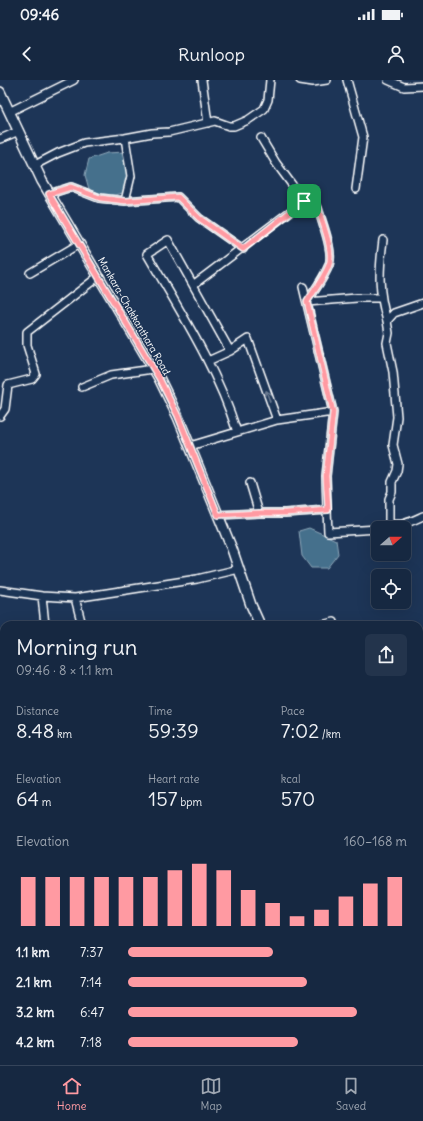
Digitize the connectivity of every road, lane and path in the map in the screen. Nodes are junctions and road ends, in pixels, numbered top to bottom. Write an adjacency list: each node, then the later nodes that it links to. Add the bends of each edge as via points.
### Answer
1 (74, 80): 10 (street)
2 (202, 80): 11 (street)
3 (270, 80): 11 (street, via 268,100 264,109 234,126 215,121)
4 (300, 80): 5 (street)
5 (327, 80)
6 (347, 80): 17 (street, via 363,137)
7 (388, 80): 8 (street, via 404,87)
8 (423, 86)
9 (0, 92): 10 (main road, Mankara-Chakkanthara Road)
10 (9, 112): 12 (main road, Mankara-Chakkanthara Road)
11 (208, 123): 13 (street, via 169,132)
12 (19, 131): 15 (street); 16 (main road, Mankara-Chakkanthara Road)
13 (124, 138): 16 (street, via 74,145); 19 (street, via 131,176)
14 (261, 138): 20 (street)
15 (0, 139)
16 (35, 165): 18 (main road, Mankara-Chakkanthara Road)
17 (356, 189)
18 (49, 194): 19 (street, via 71,187 100,198); 22 (main road, Mankara-Chakkanthara Road)
19 (125, 201): 23 (street, via 178,197 199,218)
20 (304, 201): 23 (street); 29 (street, via 318,208 331,256 329,265)
21 (383, 240): 28 (street, via 379,270)
22 (79, 244): 24 (street); 25 (main road, Mankara-Chakkanthara Road)
23 (243, 249): 26 (street)
24 (30, 273)
25 (99, 276): 34 (main road, Mankara-Chakkanthara Road); 37 (street, via 27,332 26,345 36,374 32,379 8,385 5,409)
26 (193, 285): 32 (street); 33 (street, via 168,240 147,254)
27 (303, 287): 29 (street)
28 (380, 298): 29 (street); 31 (street)
29 (307, 302): 36 (street)
30 (423, 303): 31 (street, via 394,313)
31 (387, 321): 46 (street, via 387,343 393,372 396,416 393,445 398,471 392,482)
32 (230, 351): 33 (street); 38 (street, one-way to 32, via 248,339)
33 (208, 361): 39 (street, via 228,402)
34 (153, 369): 35 (street, via 111,376); 40 (main road, Mankara-Chakkanthara Road, via 178,416)
35 (82, 387)
36 (333, 412): 38 (street); 42 (street, via 326,476)
37 (0, 416)
38 (277, 420): 39 (street)
39 (237, 432): 40 (street)
40 (190, 446): 44 (main road, Mankara-Chakkanthara Road)
41 (250, 483): 43 (street)
42 (328, 510): 43 (street); 48 (street, via 328,532)
43 (259, 513): 44 (street)
44 (218, 515): 49 (main road, Mankara-Chakkanthara Road)
45 (423, 516): 47 (street)
46 (387, 521)
47 (411, 521)
48 (371, 529)
49 (239, 569): 52 (street, via 197,579); 55 (main road, Mankara-Chakkanthara Road)
50 (0, 590): 51 (street)
51 (42, 596): 52 (street); 53 (street)
52 (75, 598): 54 (street)
53 (45, 621)
54 (81, 621)
55 (258, 621)

